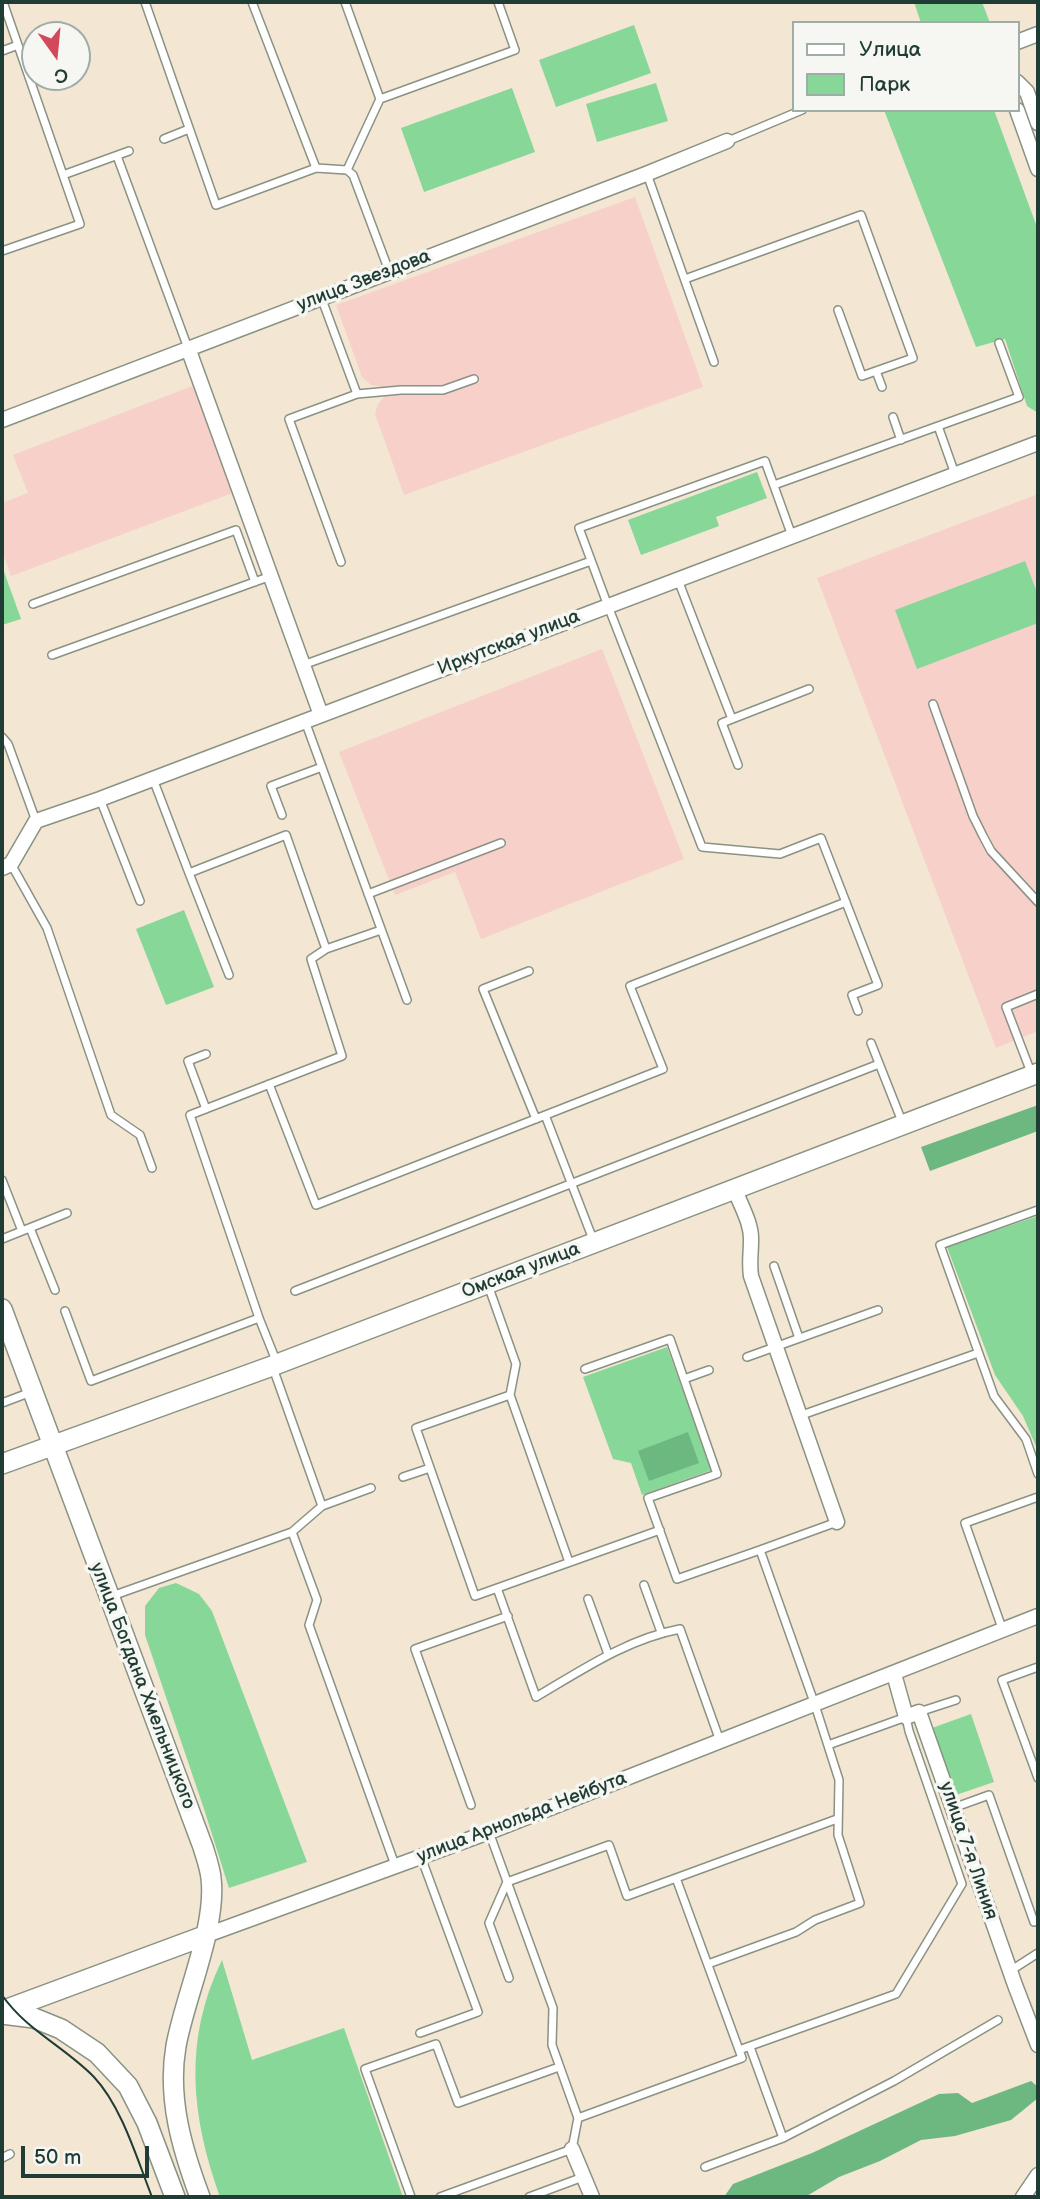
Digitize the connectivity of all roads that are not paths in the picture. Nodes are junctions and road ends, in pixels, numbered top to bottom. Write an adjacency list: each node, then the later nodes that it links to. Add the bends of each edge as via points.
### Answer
1 (3, 2): 8 (lane)
2 (145, 2): 15 (lane)
3 (252, 2): 20 (lane)
4 (345, 2): 11 (lane)
5 (498, 2): 11 (lane, via 515,50)
6 (1038, 34): 7 (street)
7 (1019, 41)
8 (18, 45): 9 (lane); 24 (lane)
9 (2, 51)
10 (1019, 84): 14 (street, via 1027,92)
11 (380, 99): 22 (lane)
12 (797, 112): 17 (lane)
13 (1018, 112): 21 (street)
14 (1038, 123)
15 (189, 129): 16 (lane); 20 (lane, via 216,205)
16 (164, 139)
17 (727, 141): 23 (street, улица Звездова)
18 (129, 151): 19 (lane)
19 (117, 156): 24 (lane); 31 (lane)
20 (316, 169): 22 (lane)
21 (1038, 169)
22 (347, 170): 26 (lane, via 353,175)
23 (646, 174): 26 (street, улица Звездова); 27 (lane)
24 (63, 175): 25 (lane, via 80,224)
25 (2, 251)
26 (389, 271): 28 (street, улица Звездова)
27 (685, 279): 32 (lane); 33 (lane, via 861,215 913,358)
28 (321, 297): 31 (street, улица Звездова); 36 (lane)
29 (838, 310): 33 (lane, via 862,376)
30 (999, 343): 39 (lane, via 1019,397)
31 (188, 348): 38 (street, улица Звездова); 47 (street)
32 (715, 362)
33 (876, 371): 35 (lane)
34 (474, 379): 36 (lane, via 443,390)
35 (882, 387)
36 (357, 394): 46 (lane, via 289,419)
37 (892, 417): 40 (lane)
38 (2, 420)
39 (938, 426): 40 (lane); 42 (lane)
40 (901, 440): 43 (lane)
41 (1038, 443): 42 (street, Иркутская улица)
42 (955, 474): 44 (street, Иркутская улица)
43 (774, 485): 44 (lane); 45 (lane, via 765,461 579,528)
44 (793, 536): 48 (street, Иркутская улица)
45 (592, 561): 51 (lane); 53 (lane)
46 (341, 562)
47 (271, 576): 49 (lane); 53 (street)
48 (678, 580): 51 (street, Иркутская улица); 57 (lane)
49 (255, 582): 50 (lane, via 236,530); 52 (lane)
50 (33, 604)
51 (607, 606): 56 (street, Иркутская улица); 71 (lane, via 702,847 780,854 821,838)
52 (52, 655)
53 (303, 665): 56 (street)
54 (809, 689): 57 (lane)
55 (933, 704): 72 (lane, via 973,816 991,850)
56 (321, 715): 58 (street, Иркутская улица)
57 (732, 719): 60 (lane, via 722,723)
58 (305, 721): 61 (lane); 62 (street, Иркутская улица)
59 (2, 737): 65 (lane)
60 (738, 765)
61 (322, 766): 64 (lane, via 271,786); 69 (lane)
62 (152, 779): 63 (street, Иркутская улица); 68 (lane)
63 (100, 799): 65 (street, Иркутская улица); 70 (lane)
64 (282, 815)
65 (36, 821): 67 (street)
66 (502, 843): 69 (lane)
67 (6, 866): 89 (lane, via 47,928 111,1115 140,1135)
68 (189, 873): 74 (lane, via 286,835); 76 (lane)
69 (368, 894): 73 (lane)
70 (140, 901)
71 (846, 902): 79 (lane, via 878,985 852,995); 86 (lane, via 630,986 663,1069)
72 (1038, 902)
73 (381, 930): 74 (lane); 78 (lane)
74 (326, 949): 84 (lane, via 311,958 342,1056)
75 (529, 971): 87 (lane, via 483,989)
76 (229, 975)
77 (1038, 995): 83 (lane, via 1006,1007)
78 (407, 1000)
79 (858, 1011)
80 (871, 1043): 82 (lane)
81 (206, 1054): 85 (lane, via 188,1061)
82 (879, 1064): 88 (lane); 91 (lane)
83 (1035, 1074): 88 (main road, Омская улица)
84 (269, 1084): 85 (lane); 87 (lane, via 316,1205)
85 (206, 1109): 106 (lane, via 190,1115)
86 (545, 1115): 87 (lane); 91 (lane)
87 (536, 1119)
88 (903, 1125): 92 (main road, Омская улица)
89 (152, 1168)
90 (2, 1180): 96 (lane)
91 (572, 1183): 98 (lane); 102 (lane)
92 (735, 1190): 98 (main road, Омская улица); 108 (street, via 749,1227 751,1276)
93 (1038, 1210): 109 (lane, via 940,1245)
94 (66, 1213): 95 (lane)
95 (30, 1227): 96 (lane); 101 (lane)
96 (22, 1231): 97 (lane)
97 (2, 1239)
98 (595, 1243): 100 (main road, Омская улица)
99 (774, 1266): 107 (lane)
100 (488, 1284): 111 (main road, Омская улица); 116 (lane, via 516,1364)
101 (55, 1290)
102 (295, 1291)
103 (2, 1309): 115 (main road, улица Богдана Хмельницкого)
104 (878, 1310): 107 (lane)
105 (65, 1311): 106 (lane, via 91,1381)
106 (259, 1318): 111 (lane)
107 (799, 1338): 108 (lane)
108 (775, 1346): 110 (lane); 118 (street)
109 (978, 1353): 118 (lane); 122 (lane, via 994,1396 1026,1440)
110 (747, 1357)
111 (274, 1365): 119 (main road, Омская улица); 126 (lane)
112 (585, 1369): 114 (lane, via 670,1339)
113 (709, 1370): 114 (lane)
114 (684, 1379): 128 (lane, via 717,1474 648,1498)
115 (32, 1392): 117 (lane); 119 (main road, улица Богдана Хмельницкого)
116 (510, 1395): 121 (lane, via 416,1428); 131 (lane)
117 (2, 1403)
118 (799, 1416): 127 (street)
119 (51, 1446): 120 (main road, Омская улица); 134 (main road, улица Богдана Хмельницкого)
120 (2, 1464)
121 (430, 1468): 123 (lane); 133 (lane, via 475,1596)
122 (1038, 1474)
123 (403, 1477)
124 (371, 1488): 126 (lane)
125 (1038, 1497): 138 (lane, via 965,1523)
126 (322, 1506): 129 (lane)
127 (837, 1522): 130 (lane)
128 (660, 1530): 130 (lane, via 677,1579); 131 (lane)
129 (292, 1532): 134 (lane); 154 (lane, via 317,1600 309,1625)
130 (760, 1550): 144 (lane)
131 (569, 1562): 133 (lane)
132 (644, 1585): 139 (lane)
133 (498, 1588): 136 (lane)
134 (108, 1597): 158 (main road, улица Богдана Хмельницкого, via 203,1847 211,1878)
135 (588, 1600): 140 (lane)
136 (508, 1616): 140 (lane, via 536,1697); 149 (lane, via 415,1649)
137 (1038, 1616): 138 (street, улица Арнольда Нейбута)
138 (1003, 1631): 142 (street, улица Арнольда Нейбута)
139 (661, 1632): 140 (lane); 146 (lane, via 680,1629)
140 (608, 1654)
141 (1038, 1667): 148 (lane, via 1002,1680)
142 (894, 1674): 144 (street, улица Арнольда Нейбута); 145 (street, улица 7-я Линия)
143 (956, 1700): 145 (lane)
144 (815, 1705): 146 (street, улица Арнольда Нейбута); 147 (lane)
145 (913, 1715): 147 (lane); 150 (street, улица 7-я Линия); 167 (lane, via 909,1731 962,1884 896,1994)
146 (720, 1742): 152 (street, улица Арнольда Нейбута)
147 (828, 1745): 151 (lane, via 839,1780)
148 (1038, 1778)
149 (471, 1805)
150 (953, 1808): 157 (lane, via 989,1795); 161 (street, улица 7-я Линия)
151 (837, 1819): 155 (lane); 160 (lane, via 860,1903)
152 (489, 1832): 153 (street, улица Арнольда Нейбута); 156 (lane)
153 (421, 1856): 154 (street, улица Арнольда Нейбута); 165 (lane, via 478,2012)
154 (395, 1865): 158 (street, улица Арнольда Нейбута)
155 (676, 1878): 156 (lane, via 627,1896 609,1845); 160 (lane)
156 (507, 1882): 162 (lane, via 489,1923); 169 (lane, via 553,2008 552,2045)
157 (1034, 1922)
158 (204, 1936): 163 (main road, улица Арнольда Нейбута); 177 (main road, улица Богдана Хмельницкого, via 173,2071 183,2150)
159 (1038, 1953): 161 (lane)
160 (708, 1964): 168 (lane)
161 (1010, 1970): 166 (street, улица 7-я Линия)
162 (509, 1978)
163 (2, 2012): 176 (main road, via 61,2029 97,2053 128,2086)
164 (998, 2020): 171 (lane)
165 (420, 2033)
166 (1038, 2045)
167 (750, 2047): 168 (lane); 171 (lane)
168 (739, 2050): 170 (lane, via 742,2058)
169 (559, 2067): 170 (lane); 178 (lane, via 458,2103 436,2044 365,2070)
170 (578, 2118): 172 (lane)
171 (783, 2138): 173 (lane)
172 (572, 2149): 175 (street); 179 (lane)
173 (705, 2167)
174 (1038, 2175): 182 (street)
175 (583, 2177): 180 (lane); 181 (street)
176 (175, 2197)
177 (200, 2197)
178 (411, 2197)
179 (440, 2197)
180 (529, 2197)
181 (592, 2197)
182 (1023, 2197)

